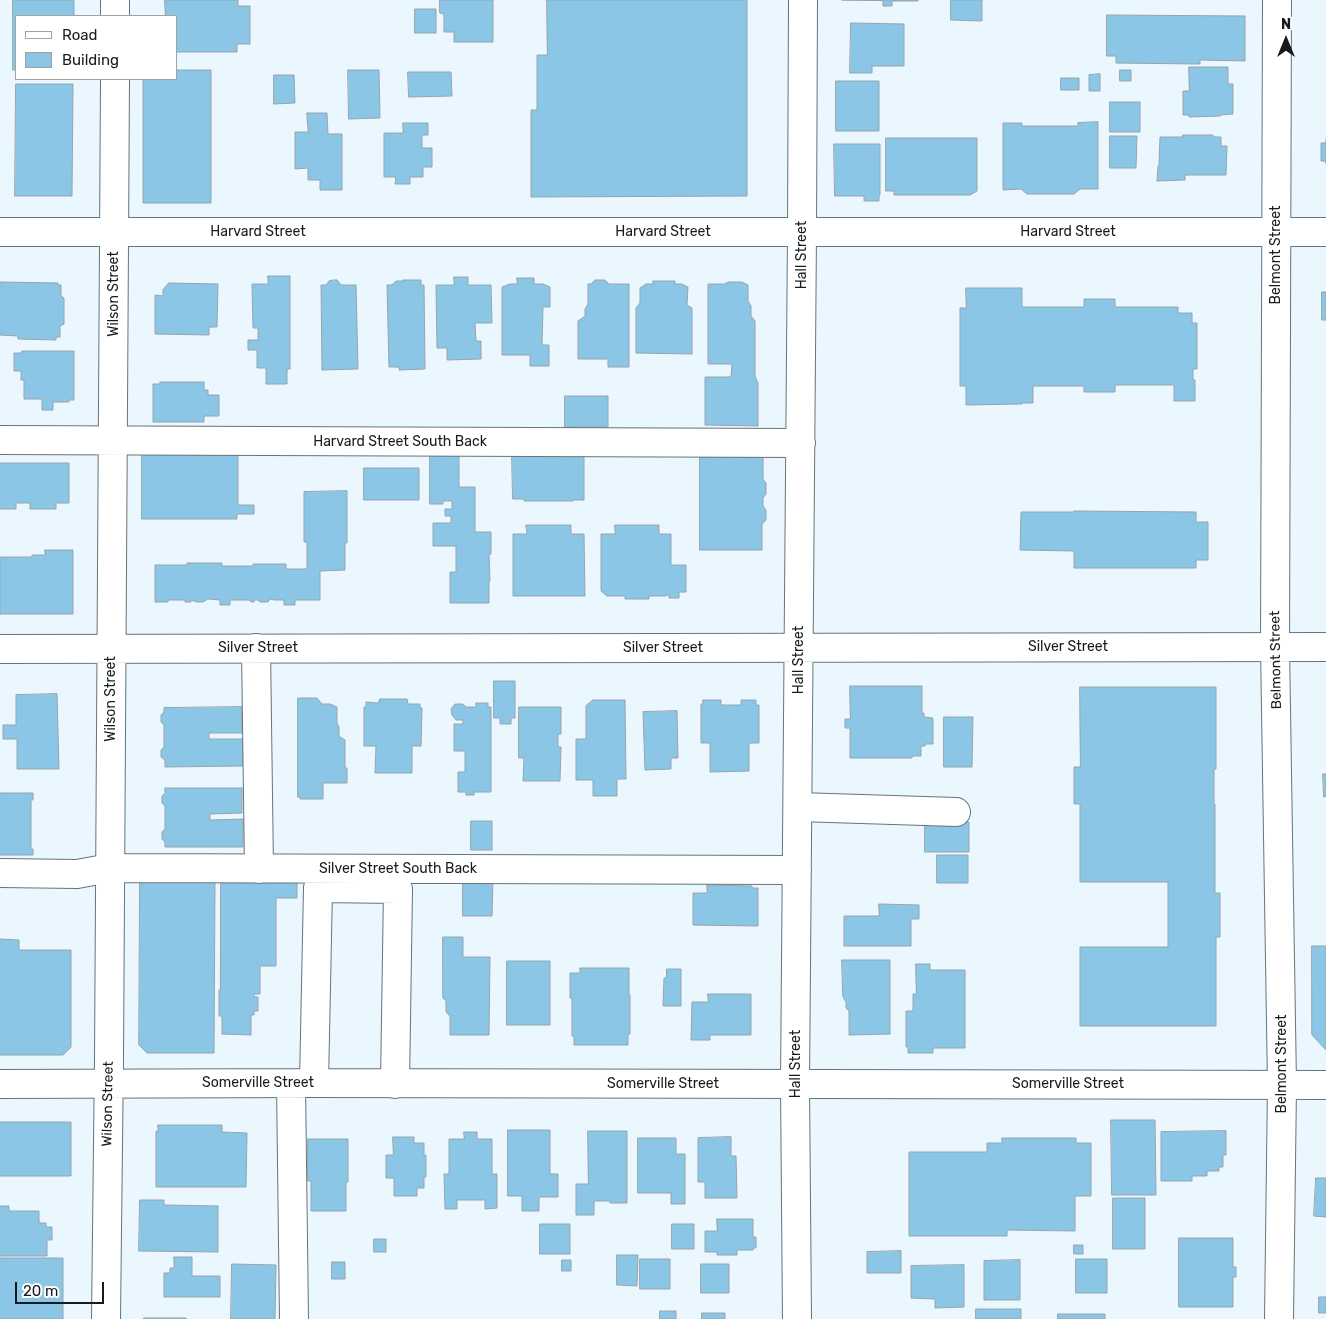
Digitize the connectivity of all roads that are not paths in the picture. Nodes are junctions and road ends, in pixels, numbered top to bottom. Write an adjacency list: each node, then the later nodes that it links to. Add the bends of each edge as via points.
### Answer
1 (116, 0): 4 (street)
2 (803, 0): 8 (street, Hall Street)
3 (1277, 0): 9 (street, Belmont Street)
4 (115, 15)
5 (115, 80): 7 (street, Wilson Street)
6 (0, 232): 7 (street, Harvard Street)
7 (114, 232): 8 (street, Harvard Street); 12 (street, Wilson Street)
8 (802, 232): 9 (street, Harvard Street); 13 (street, Hall Street)
9 (1276, 232): 10 (street, Harvard Street); 14 (street, Belmont Street)
10 (1326, 232)
11 (0, 440): 12 (street, Harvard Street South Back)
12 (113, 440): 13 (street, Harvard Street South Back); 17 (street, Wilson Street)
13 (800, 443): 16 (street, Hall Street)
14 (1275, 646): 15 (street, Silver Street); 16 (street, Silver Street); 31 (street, Belmont Street)
15 (1326, 646)
16 (799, 647): 18 (street, Silver Street); 20 (street, Hall Street)
17 (111, 648): 18 (street, Silver Street); 19 (street, Silver Street); 22 (street, Wilson Street)
18 (256, 648): 23 (street)
19 (0, 649)
20 (798, 807): 21 (street); 24 (street, Hall Street)
21 (956, 812)
22 (110, 868): 23 (street, Silver Street South Back); 25 (street, Silver Street South Back, via 77,874); 26 (street, Wilson Street)
23 (259, 869): 24 (street, Silver Street South Back)
24 (797, 870): 30 (street, Hall Street)
25 (0, 873)
26 (108, 1083): 27 (street, Somerville Street); 28 (street, Somerville Street); 33 (street, Wilson Street)
27 (302, 1083): 29 (street, Somerville Street); 29 (street, via 318,888 398,889); 34 (street)
28 (0, 1084)
29 (395, 1084): 30 (street, Somerville Street)
30 (795, 1084): 31 (street, Somerville Street); 35 (street, Hall Street)
31 (1282, 1085): 32 (street, Somerville Street); 36 (street, Belmont Street)
32 (1326, 1085)
33 (106, 1319)
34 (294, 1319)
35 (797, 1319)
36 (1279, 1319)

